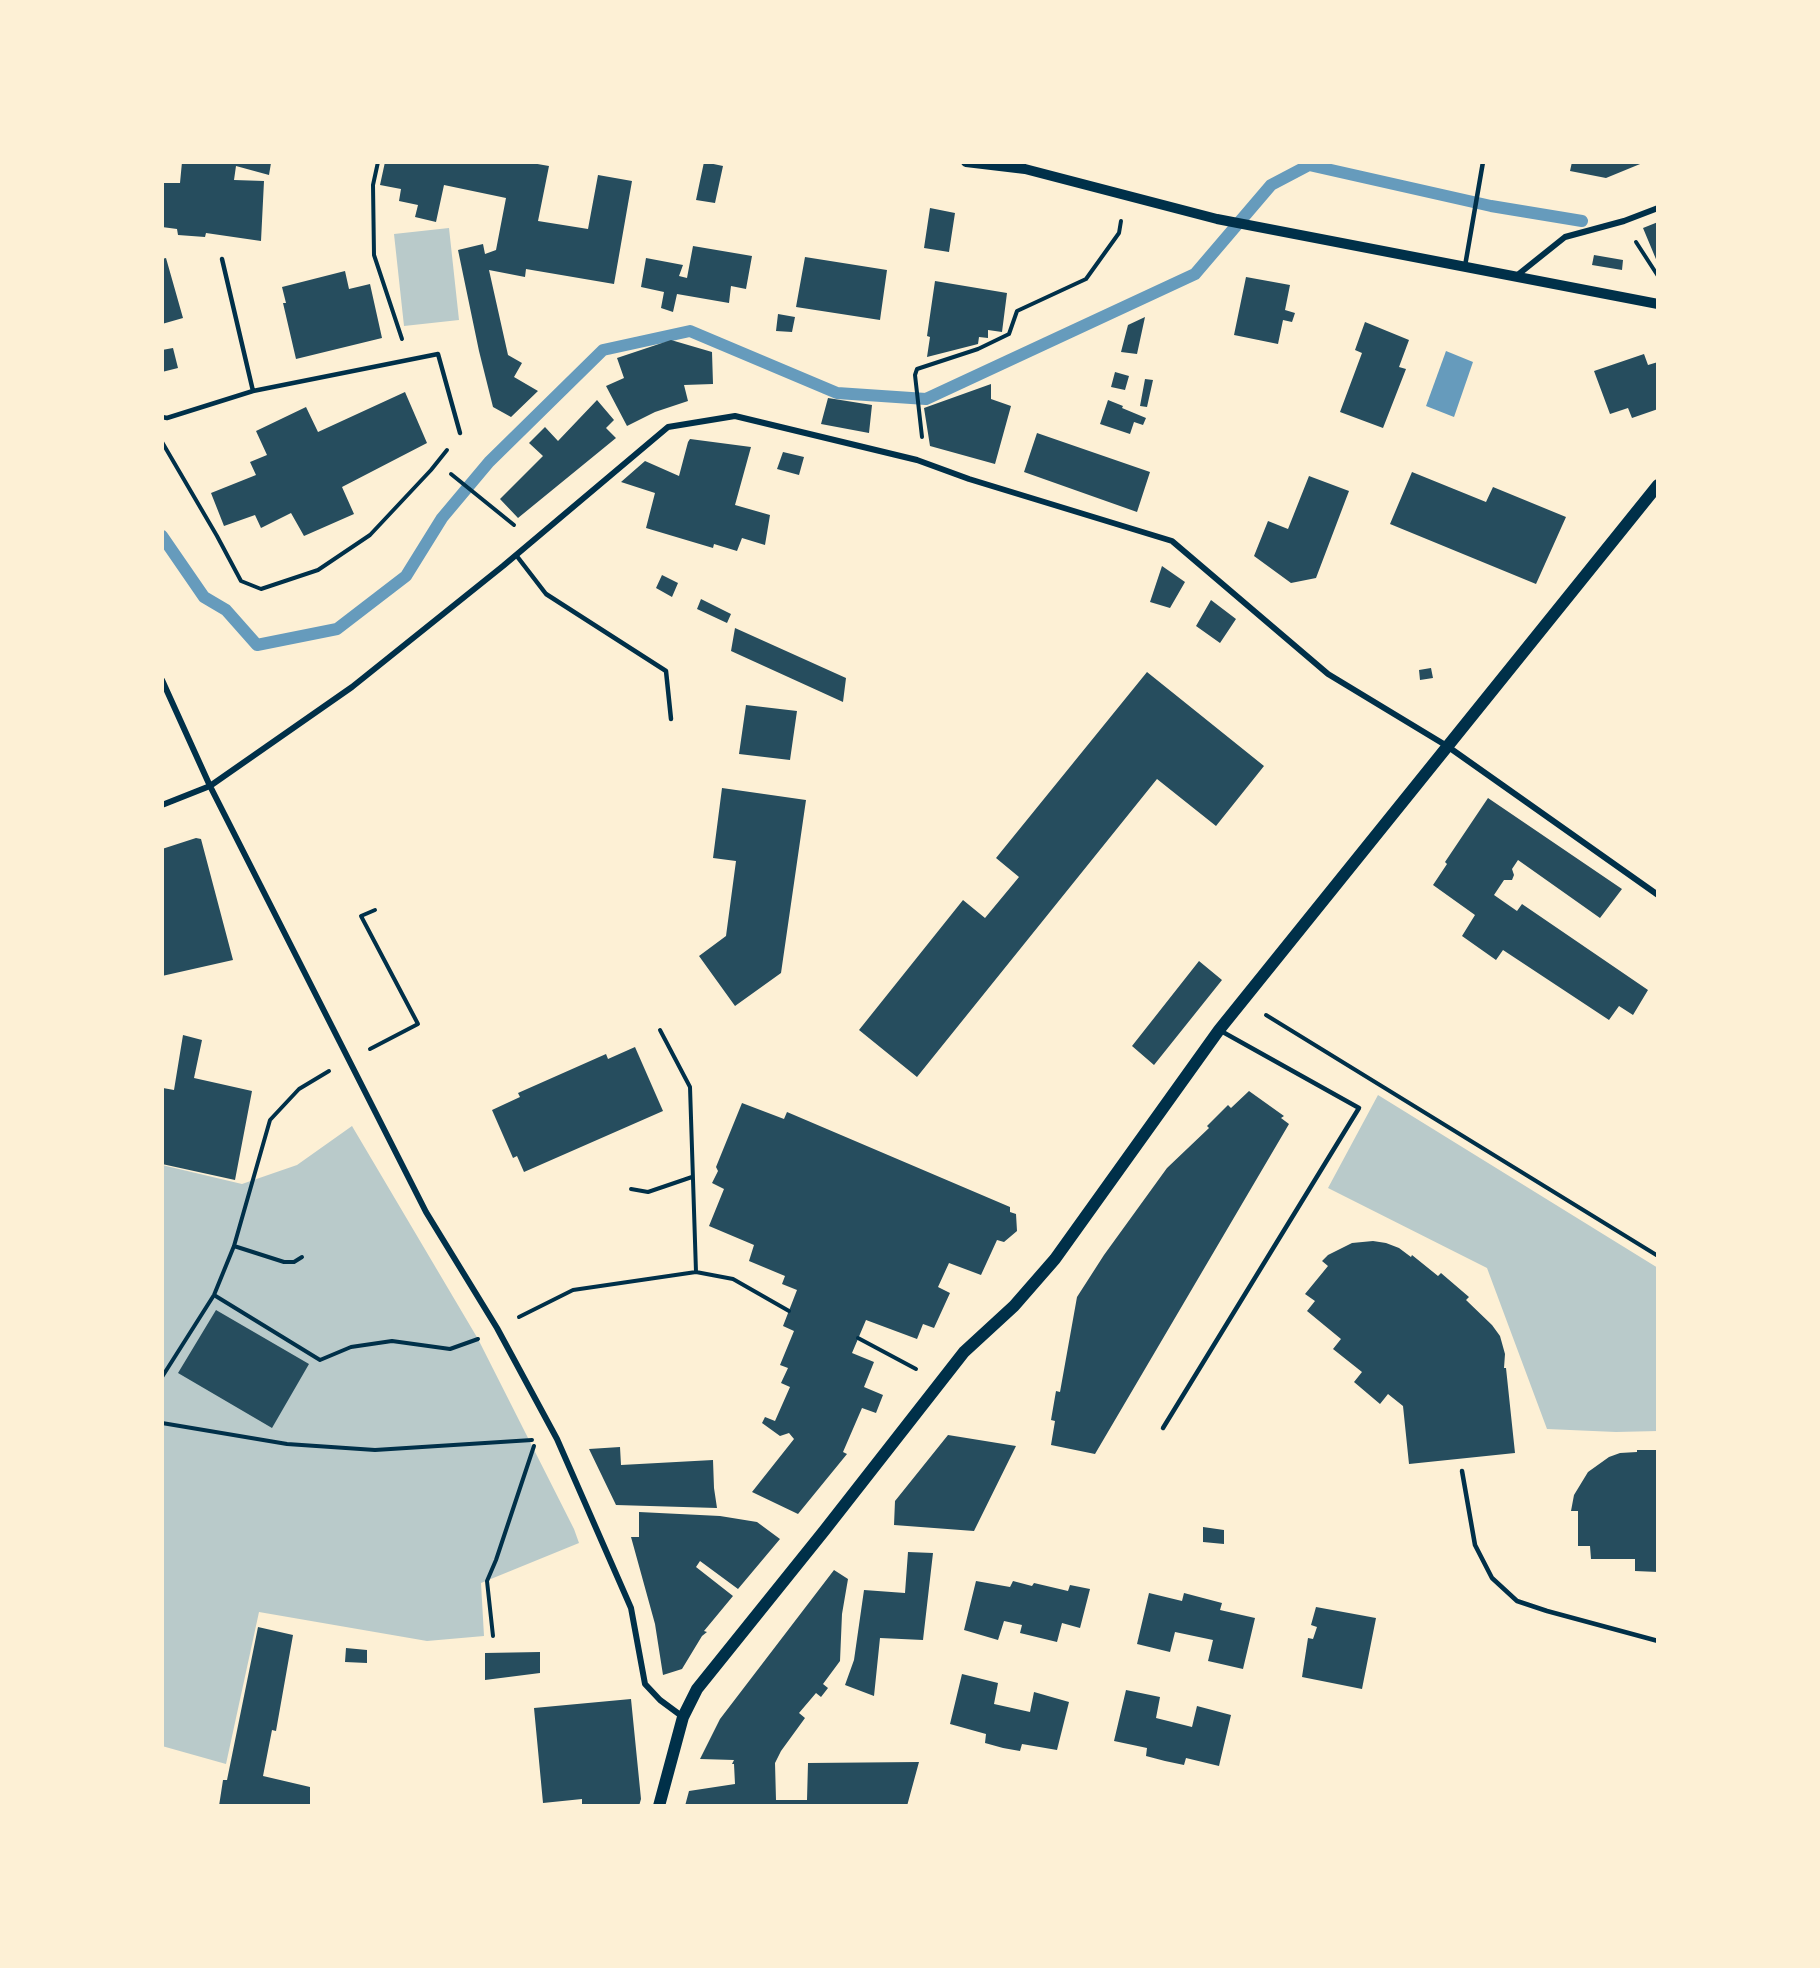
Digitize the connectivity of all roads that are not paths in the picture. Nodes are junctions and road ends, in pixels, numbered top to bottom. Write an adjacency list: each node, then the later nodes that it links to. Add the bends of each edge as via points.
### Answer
1 (966, 162): 5 (street, via 1025,170 1217,219)
2 (1483, 162): 5 (lane)
3 (1658, 208): 6 (street, via 1565,237)
4 (222, 259): 8 (lane)
5 (1465, 268): 6 (street)
6 (1515, 278): 7 (street)
7 (1658, 304)
8 (254, 391): 9 (lane); 10 (lane, via 438,354)
9 (162, 417)
10 (460, 433)
11 (1658, 485): 15 (main road)
12 (516, 555): 14 (lane, via 546,594 666,671); 15 (street, via 668,427 735,416 917,460 1172,541 1328,674); 16 (street, via 352,687)
13 (162, 680): 16 (street)
14 (671, 719)
15 (1447, 746): 18 (street); 19 (main road)
16 (210, 786): 17 (street); 23 (street, via 426,1212 497,1328 556,1439 632,1608 645,1684)
17 (162, 806)
18 (1658, 895)
19 (1219, 1030): 20 (lane, via 1359,1108); 23 (main road, via 1055,1259 1014,1306 964,1352 697,1689)
20 (1163, 1428)
21 (1462, 1471): 22 (lane, via 1475,1545 1492,1578 1516,1600)
22 (1658, 1641)
23 (683, 1717): 24 (main road)
24 (659, 1806)

